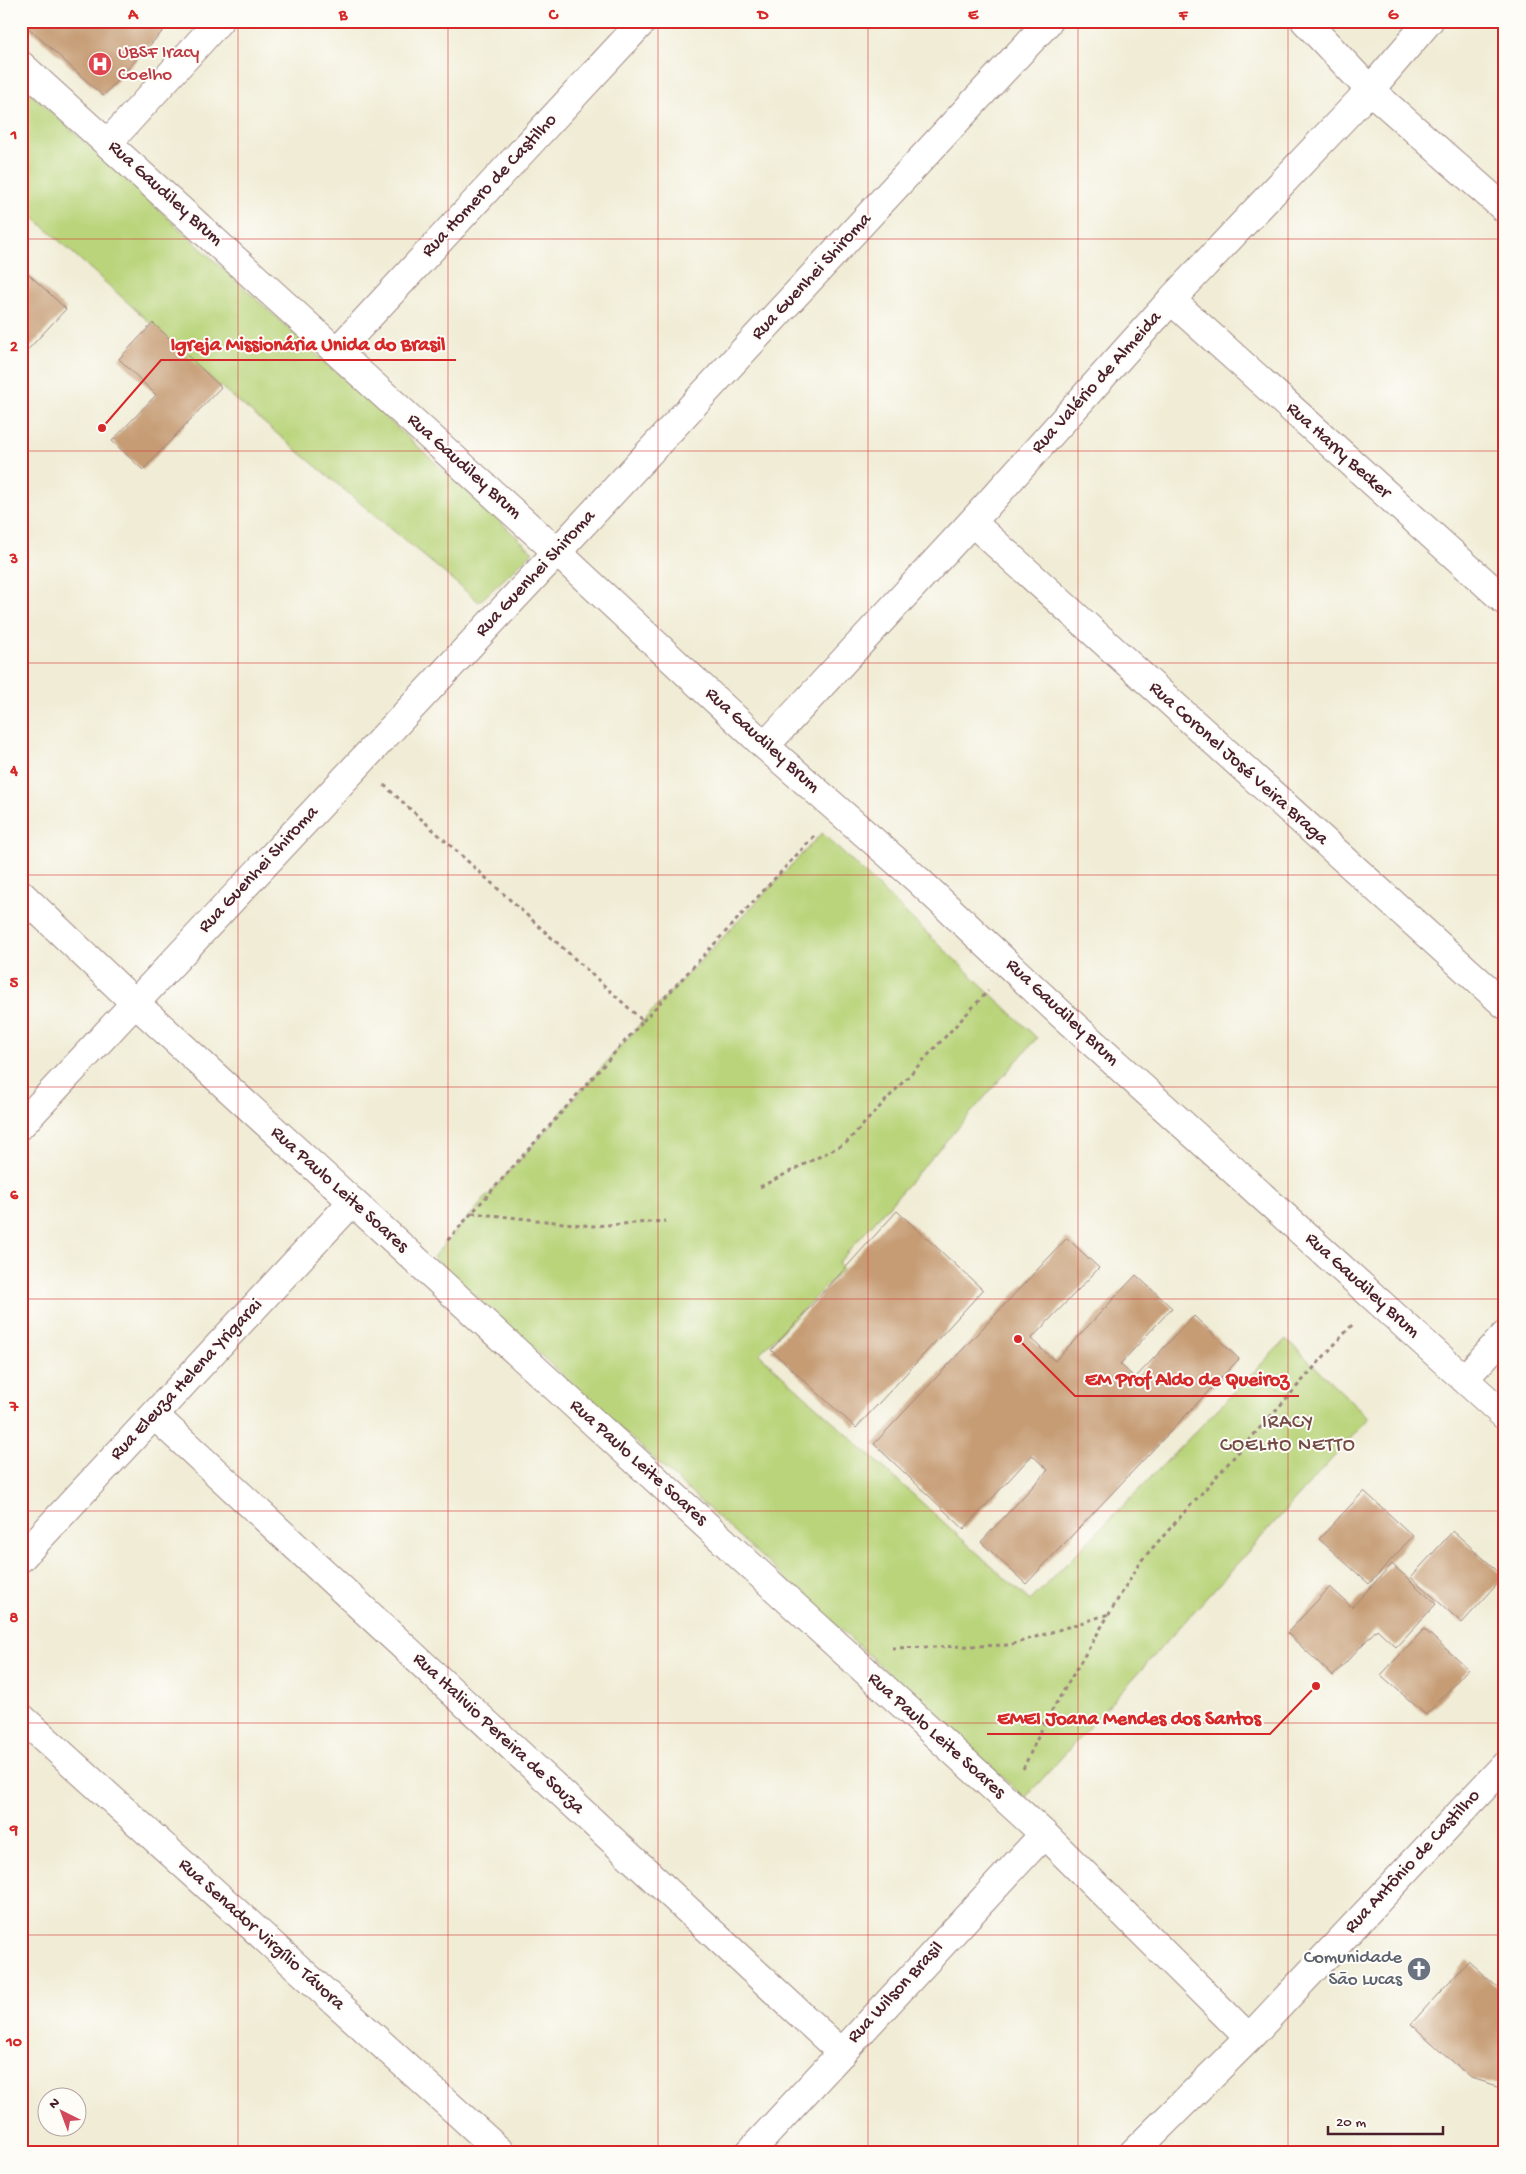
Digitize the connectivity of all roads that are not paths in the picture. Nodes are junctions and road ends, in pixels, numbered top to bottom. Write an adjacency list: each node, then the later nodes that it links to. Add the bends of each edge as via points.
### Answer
1 (219, 21): 8 (street)
2 (643, 21): 11 (street, Rua Homero de Castilho)
3 (1049, 21): 13 (street, Rua Guenhei Shiroma)
4 (1305, 21): 7 (street)
5 (1429, 21): 7 (street, Rua Valério de Almeida)
6 (21, 65): 8 (street, Rua Gaudiley Brum)
7 (1370, 90): 9 (street); 10 (street, Rua Valério de Almeida)
8 (108, 143): 11 (street, Rua Gaudiley Brum)
9 (1505, 209)
10 (1172, 300): 12 (street, Rua Valério de Almeida); 14 (street, Rua Harry Becker)
11 (337, 351): 13 (street, Rua Gaudiley Brum)
12 (972, 522): 15 (street, Rua Valério de Almeida); 18 (street, Rua Coronel José Veira Braga)
13 (557, 552): 15 (street, Rua Gaudiley Brum); 17 (street, Rua Guenhei Shiroma)
14 (1505, 601)
15 (765, 746): 22 (street, Rua Gaudiley Brum)
16 (21, 894): 17 (street, Rua Paulo Leite Soares)
17 (135, 1003): 19 (street, Rua Guenhei Shiroma); 20 (street, Rua Paulo Leite Soares)
18 (1505, 1005)
19 (21, 1125)
20 (352, 1202): 23 (street, Rua Eleuza Helena Yrigarai); 28 (street, Rua Paulo Leite Soares)
21 (1505, 1335): 22 (street)
22 (1464, 1379): 24 (street, Rua Gaudiley Brum)
23 (154, 1415): 25 (street, Rua Eleuza Helena Yrigarai); 30 (street, Rua Italivio Pereira de Souza)
24 (1505, 1416)
25 (21, 1558)
26 (21, 1717): 31 (street, Rua Senador Virgílio Távora)
27 (1505, 1765): 29 (street, Rua Antônio de Castilho)
28 (1044, 1834): 29 (street, Rua Paulo Leite Soares); 30 (street, Rua Wilson Brasil)
29 (1249, 2038): 33 (street, Rua Antônio de Castilho)
30 (842, 2053): 32 (street, Rua Wilson Brasil)
31 (502, 2153)
32 (749, 2153)
33 (1133, 2153)

